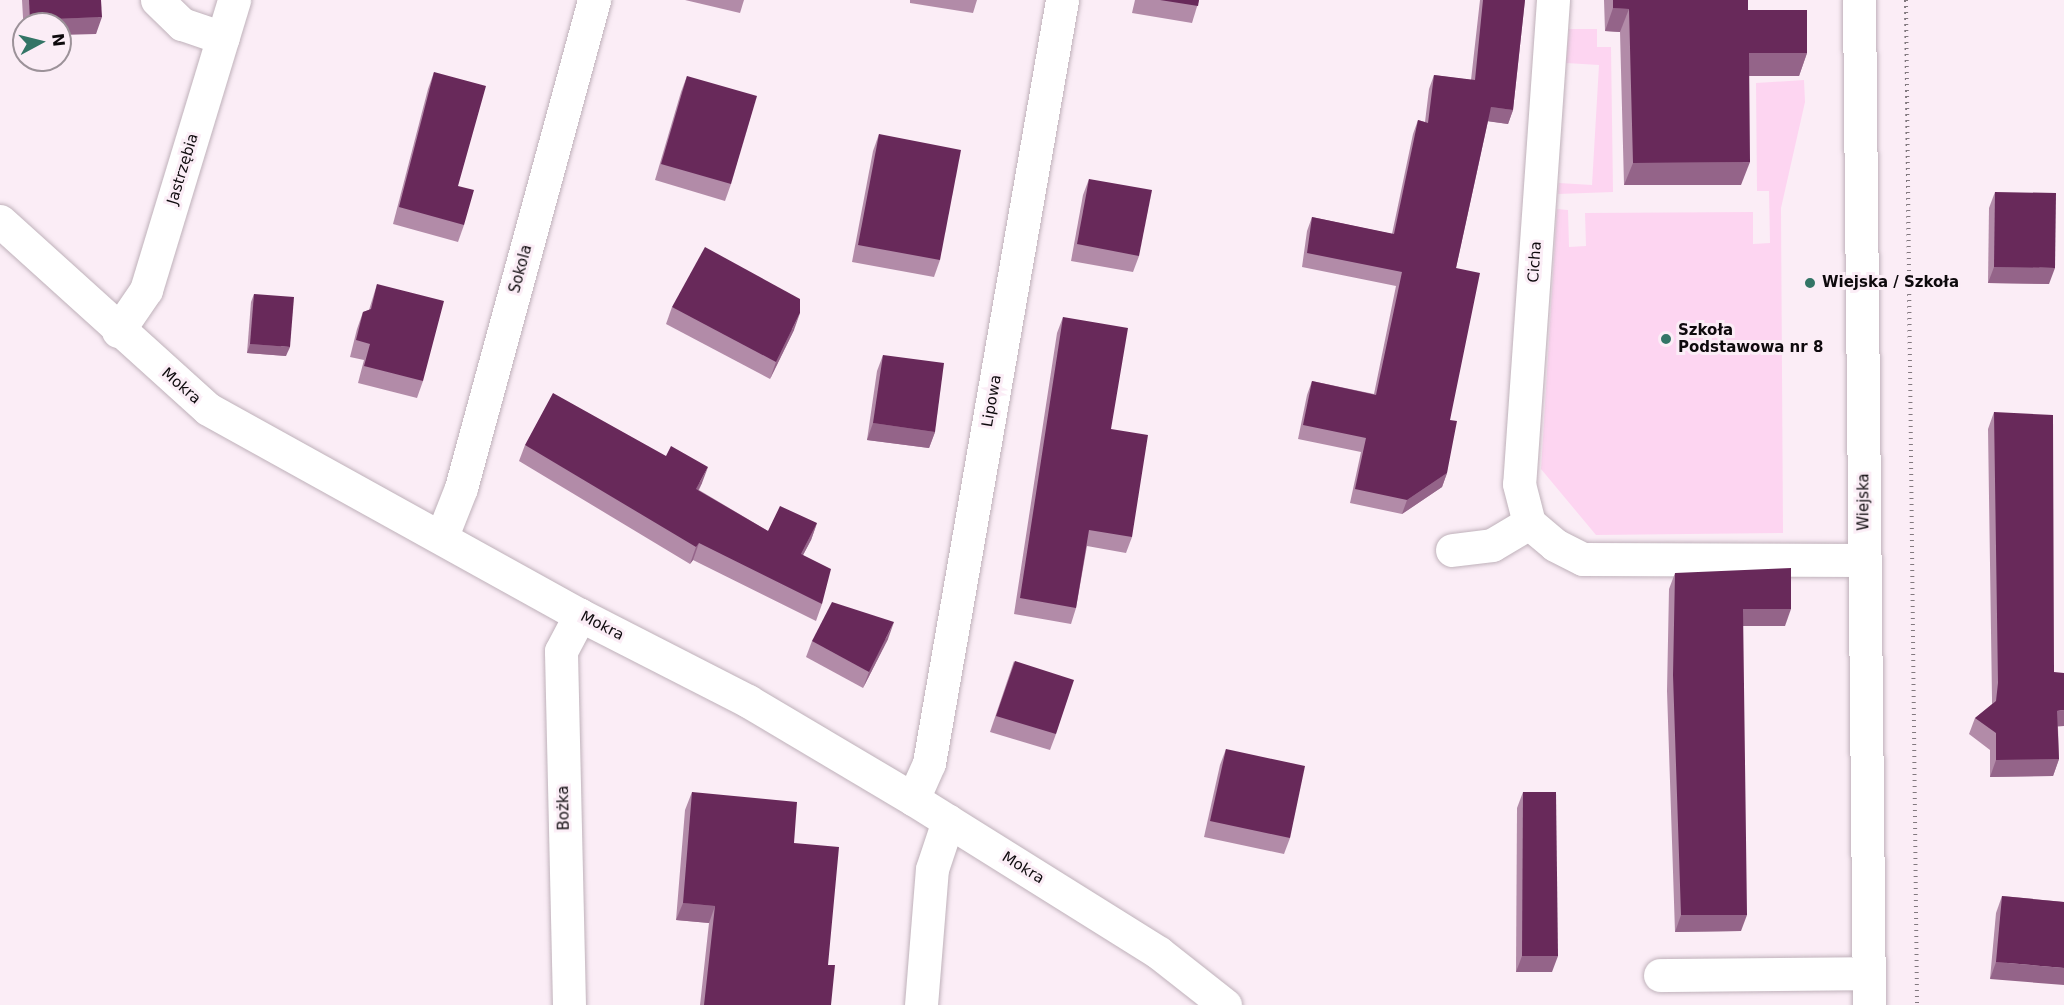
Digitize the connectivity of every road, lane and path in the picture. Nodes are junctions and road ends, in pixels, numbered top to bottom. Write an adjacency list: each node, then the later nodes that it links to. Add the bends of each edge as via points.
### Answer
1 (157, 0): 8 (street, via 183,24)
2 (234, 0): 8 (street, Jastrzębia)
3 (594, 0): 12 (street, Sokola, via 461,488)
4 (1062, 0): 16 (street, Lipowa, via 929,763)
5 (1553, 0): 11 (street, Cicha, via 1519,484)
6 (1859, 0): 14 (street, Wiejska)
7 (1906, 0): 23 (path)
8 (223, 38): 10 (street, Jastrzębia, via 146,290)
9 (0, 221): 10 (street, Mokra)
10 (118, 331): 12 (street, Mokra, via 208,409)
11 (1528, 523): 13 (street, via 1492,545); 14 (street, via 1555,545 1583,559)
12 (442, 536): 15 (street, Mokra)
13 (1452, 550)
14 (1865, 560): 19 (street, Wiejska)
15 (579, 615): 16 (street, Mokra, via 748,701); 20 (street, Bożka, via 561,651)
16 (914, 799): 17 (street, Mokra)
17 (948, 821): 21 (street, via 932,869); 22 (street, Mokra, via 1159,953)
18 (1660, 975): 19 (street)
19 (1869, 989)
20 (569, 1005)
21 (921, 1005)
22 (1225, 1005)
23 (1917, 1005)

